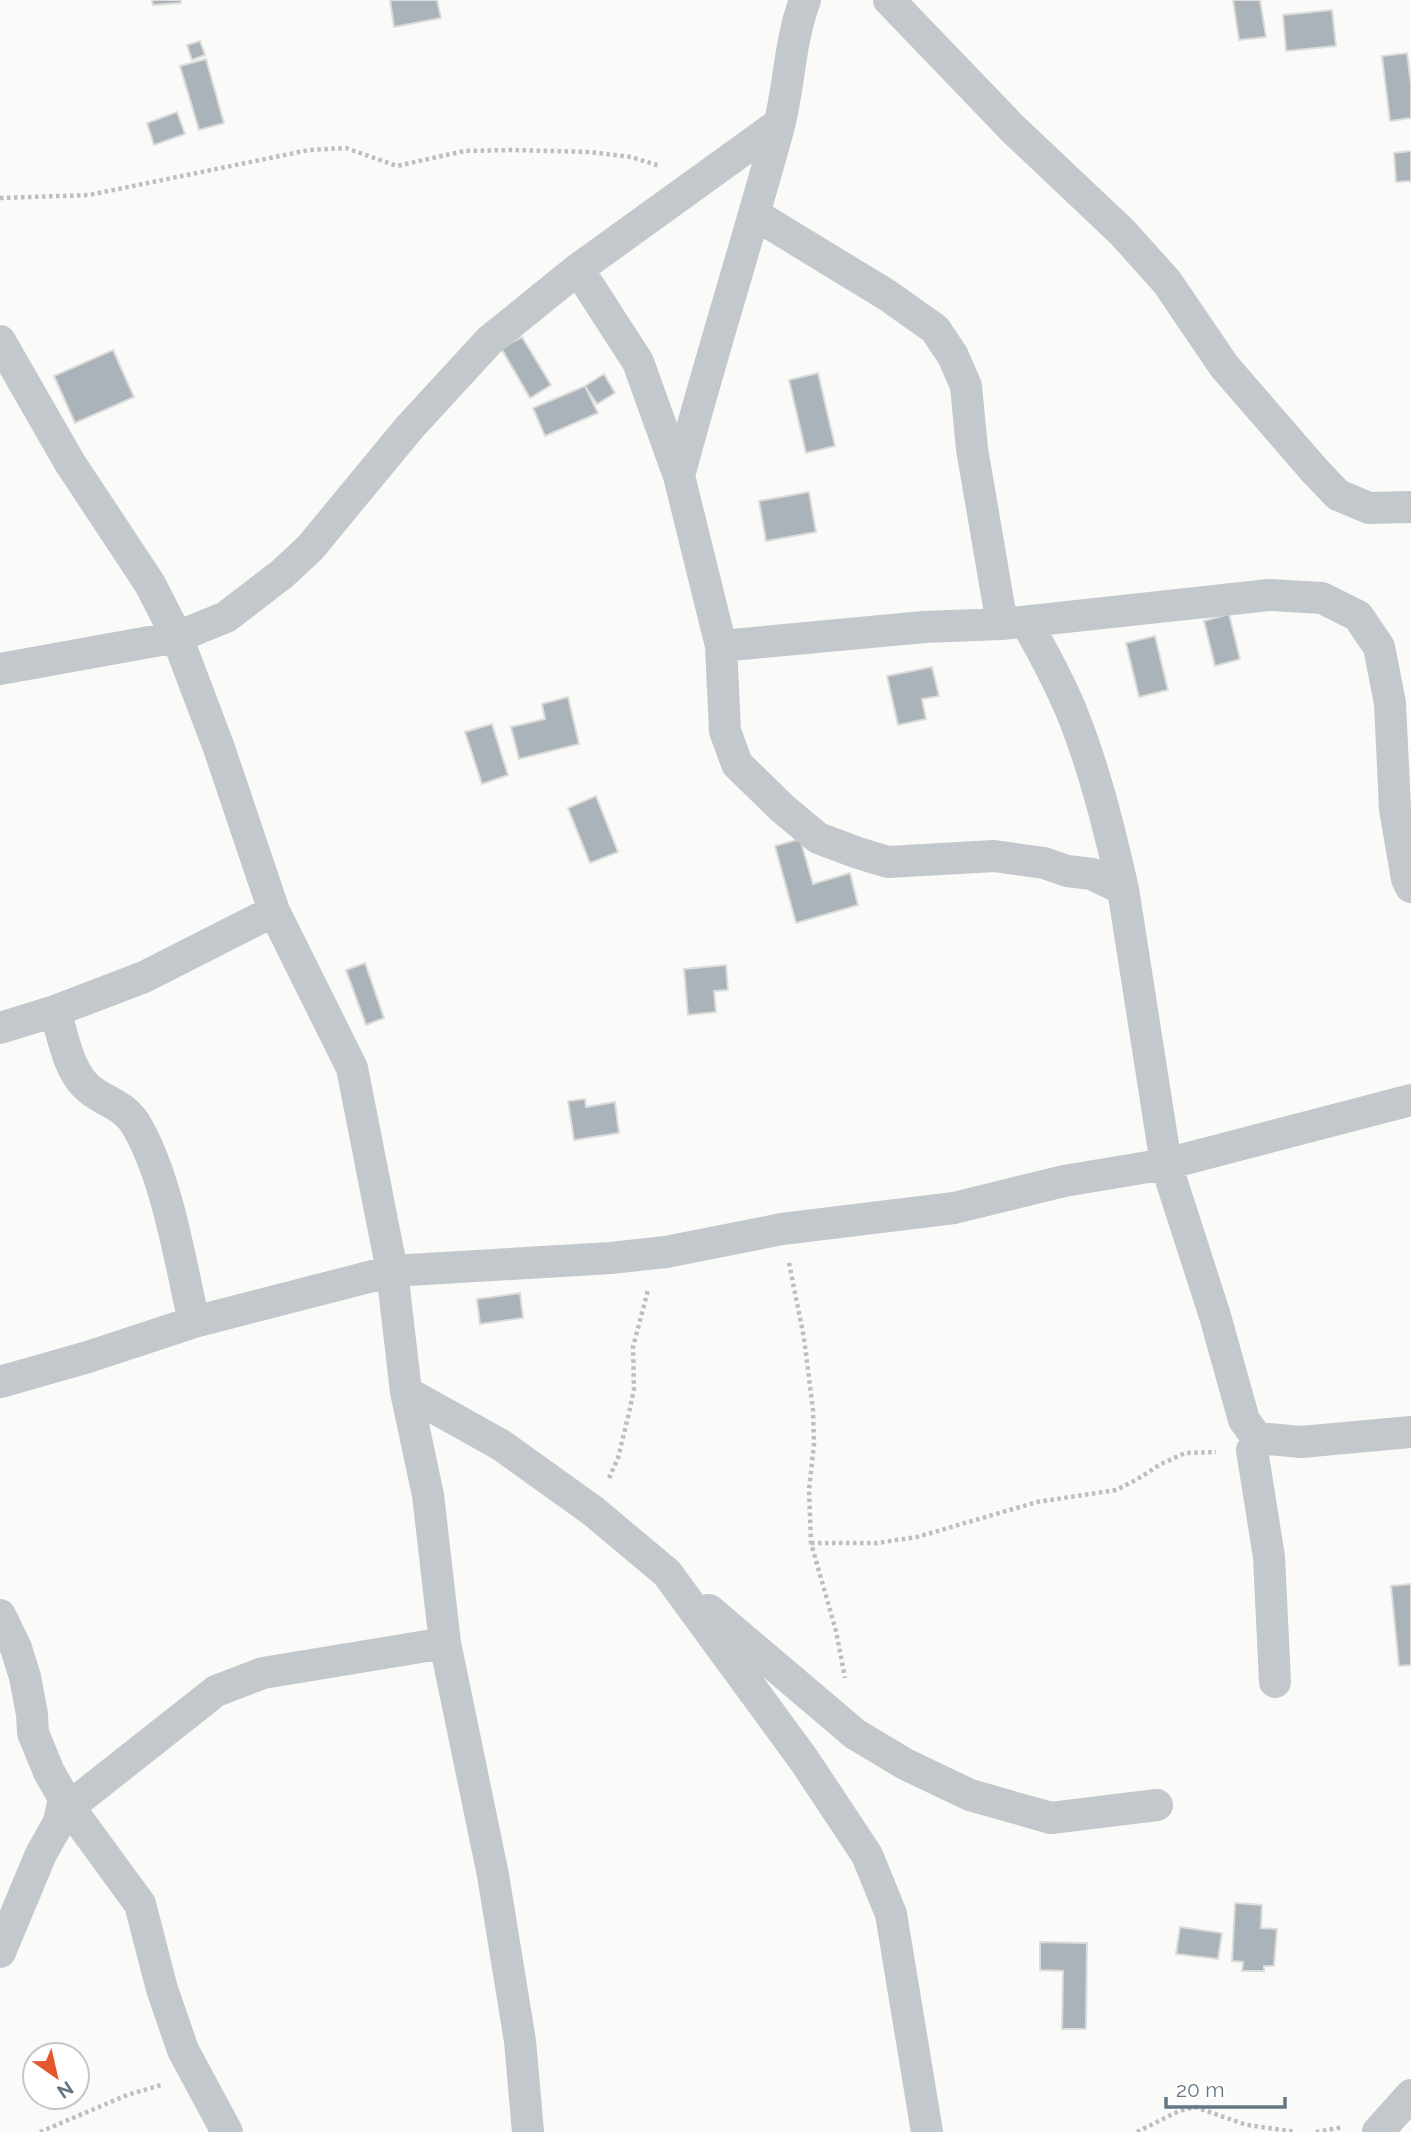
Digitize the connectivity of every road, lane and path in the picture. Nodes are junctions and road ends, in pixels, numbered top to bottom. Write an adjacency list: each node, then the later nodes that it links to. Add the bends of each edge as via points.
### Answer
1 (805, 0): 3 (street)
2 (889, 0): 10 (street, via 1013,129 1122,232 1167,282 1224,366 1338,495 1369,508)
3 (779, 124): 4 (street); 6 (street)
4 (704, 180): 5 (path, via 631,157 590,152 464,150 397,166 346,148 309,150 89,195); 7 (street)
5 (0, 198)
6 (754, 214): 9 (street); 11 (street, via 935,329 953,356 966,386 972,449)
7 (579, 269): 9 (street, via 638,362); 12 (street, via 489,341 409,428 310,548 282,574 226,617)
8 (0, 341): 12 (street, via 70,463 149,584)
9 (679, 476): 13 (street)
10 (1411, 508)
11 (1014, 623): 13 (street, via 924,626); 15 (street, via 1269,595 1322,598 1358,616 1378,647 1390,703 1395,809); 16 (street, via 1054,672 1075,721 1109,824)
12 (177, 638): 14 (street); 17 (street)
13 (721, 646): 16 (street, via 725,731 737,764 818,838 888,862 994,856 1044,863 1092,874)
14 (0, 669)
15 (1411, 887)
16 (1123, 889): 21 (street)
17 (274, 911): 18 (street, via 144,977); 24 (street, via 352,1068)
18 (55, 1011): 19 (street); 25 (street, via 74,1069 85,1085 128,1113 145,1143 172,1226)
19 (0, 1028)
20 (1411, 1100): 21 (street)
21 (1166, 1164): 22 (street, via 1064,1181 954,1208); 29 (street)
22 (782, 1229): 23 (street); 31 (path, via 814,1410)
23 (666, 1252): 24 (street); 30 (path, via 645,1296 633,1347 634,1389 618,1458)
24 (392, 1271): 25 (street); 27 (street)
25 (194, 1322): 26 (street)
26 (0, 1382)
27 (406, 1392): 30 (street, via 501,1445); 34 (street, via 428,1495)
28 (1411, 1432): 29 (street)
29 (1254, 1444): 31 (path, via 1185,1453 1116,1490 1037,1502 917,1537); 35 (street, via 1269,1557)
30 (593, 1511): 32 (street)
31 (811, 1544): 36 (path, via 836,1631)
32 (667, 1573): 36 (street); 45 (street, via 804,1760 867,1855 891,1914)
33 (0, 1615): 37 (street, via 25,1677 33,1733)
34 (445, 1643): 37 (street, via 263,1673 216,1691); 44 (street, via 494,1875 520,2041)
35 (1275, 1682)
36 (855, 1734): 38 (street, via 970,1795 1051,1818)
37 (67, 1802): 39 (street); 40 (street, via 140,1903 162,1989)
38 (1157, 1805)
39 (0, 1952)
40 (195, 2075): 42 (path, via 127,2095); 43 (street)
41 (1411, 2095): 48 (street)
42 (40, 2132)
43 (227, 2132)
44 (528, 2132)
45 (927, 2132)
46 (1137, 2132): 47 (path, via 1195,2108 1247,2124)
47 (1296, 2132)
48 (1378, 2132)

